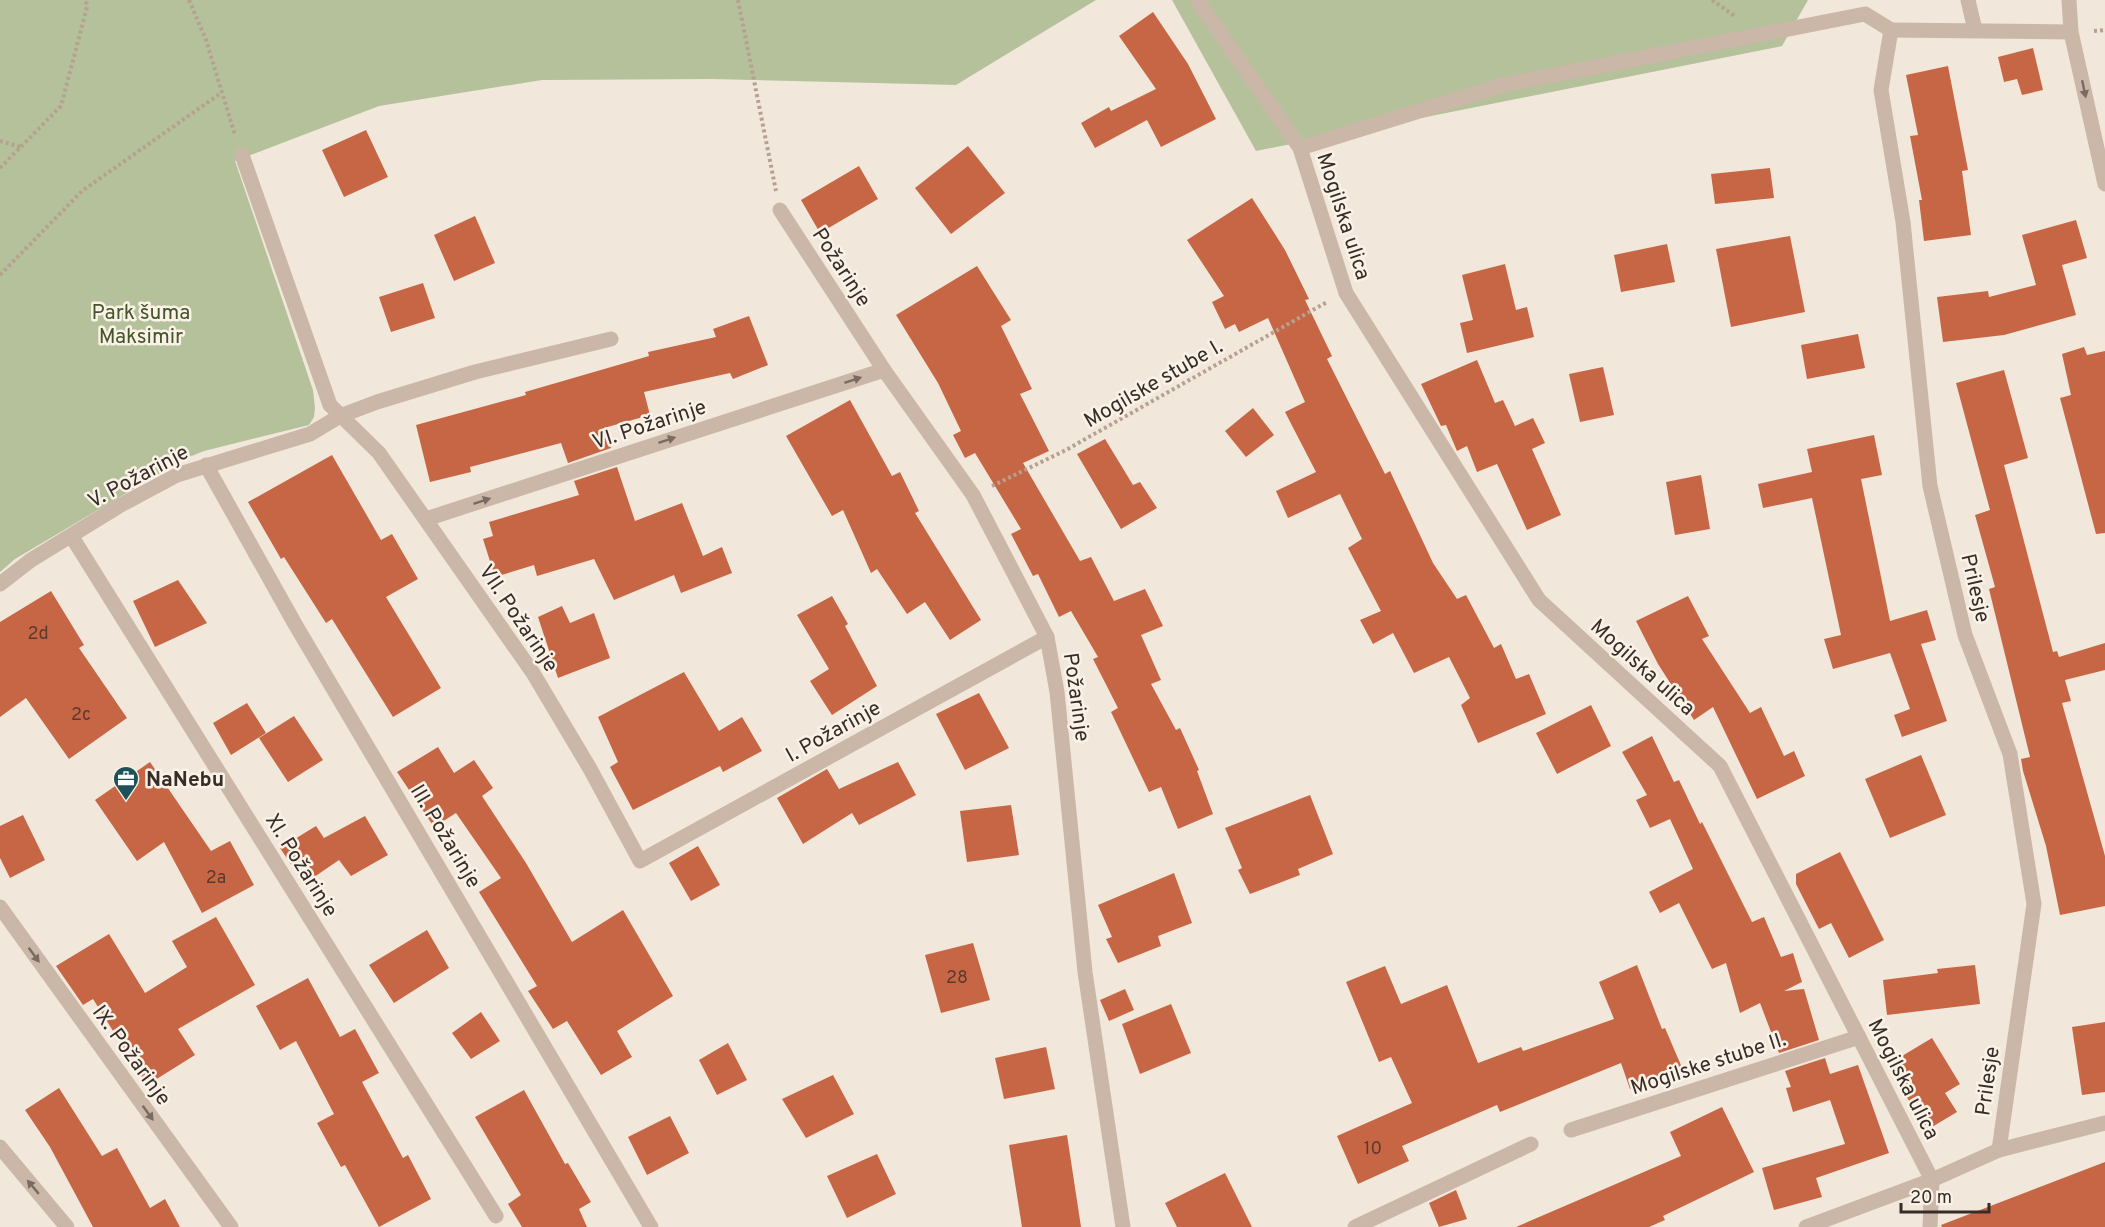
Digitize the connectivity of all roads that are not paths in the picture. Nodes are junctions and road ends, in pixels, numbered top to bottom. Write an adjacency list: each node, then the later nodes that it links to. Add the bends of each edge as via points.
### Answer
1 (1197, 0): 7 (street, Mogilska ulica)
2 (1968, 0): 5 (street)
3 (2069, 0): 6 (street)
4 (1891, 30): 5 (street); 7 (street, Mogilska ulica, via 1865,14 1759,33 1503,85); 26 (street, Prilesje, via 1881,90 1903,222 1930,486 1965,635 2010,754 2034,904)
5 (1975, 30): 6 (street)
6 (2072, 32): 9 (street, one-way to 9)
7 (1300, 148): 21 (street, Mogilska ulica, via 1346,293 1539,600 1720,766)
8 (242, 155): 13 (street, VII. Požarinje, via 330,405)
9 (2105, 184)
10 (780, 210): 12 (street, Požarinje)
11 (611, 339): 13 (street, via 475,372)
12 (884, 370): 15 (street, VI. Požarinje, one-way to 12); 18 (street, Požarinje, via 973,495)
13 (340, 416): 14 (street, V. Požarinje, via 310,434); 15 (street, VII. Požarinje, via 379,453)
14 (206, 465): 16 (street, V. Požarinje, via 120,506); 31 (street, III. Požarinje, via 295,624)
15 (426, 519): 19 (street, VII. Požarinje, via 532,673)
16 (72, 537): 17 (street, V. Požarinje, via 31,560); 28 (street, XI. Požarinje)
17 (0, 584)
18 (1047, 638): 19 (street, I. Požarinje); 32 (street, Požarinje, via 1057,692 1085,972)
19 (640, 861)
20 (0, 908): 30 (street, IX. Požarinje, one-way to 30)
21 (1859, 1037): 23 (street, Mogilske stube II.); 27 (street, Mogilska ulica)
22 (2105, 1123): 26 (street)
23 (1571, 1130)
24 (1532, 1144): 33 (street)
25 (0, 1147): 29 (street, one-way to 25)
26 (1999, 1150): 27 (street)
27 (1932, 1180): 34 (street); 35 (street, Mogilska ulica)
28 (496, 1216)
29 (66, 1227)
30 (231, 1227)
31 (651, 1227)
32 (1123, 1227)
33 (1354, 1227)
34 (1806, 1227)
35 (1930, 1227)

